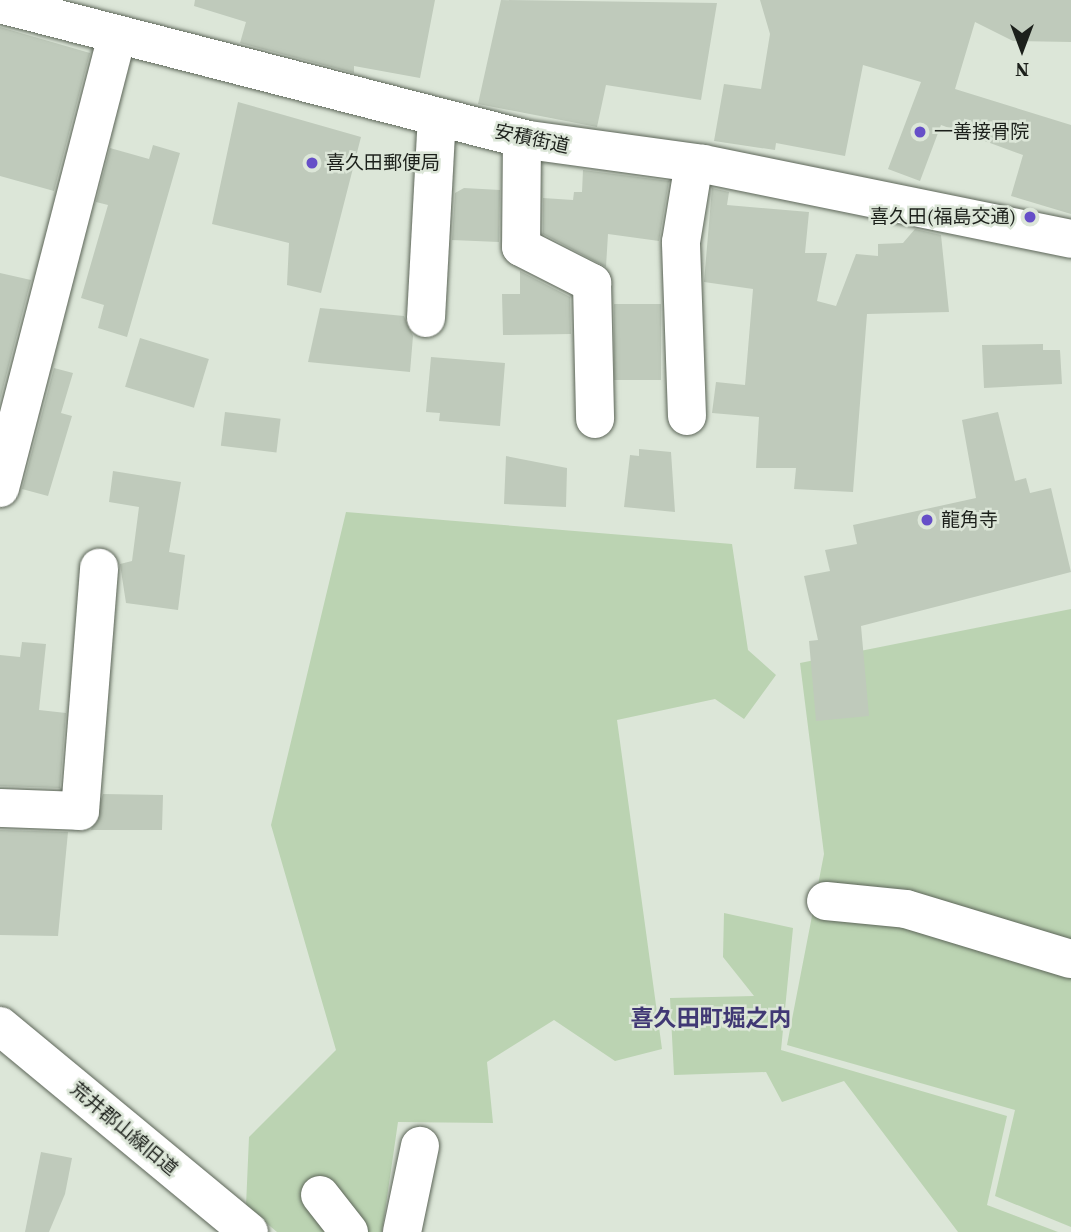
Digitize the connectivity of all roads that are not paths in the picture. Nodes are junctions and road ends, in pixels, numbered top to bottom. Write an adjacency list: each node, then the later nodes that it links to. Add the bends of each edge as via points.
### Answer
1 (0, 4): 2 (street, 安積街道)
2 (116, 38): 3 (street, 安積街道); 10 (street)
3 (437, 117): 4 (street, 安積街道); 7 (street)
4 (522, 139): 5 (street, 安積街道); 9 (street, via 521,247 592,283)
5 (694, 163): 6 (street, 安積街道); 8 (street, via 681,242)
6 (1071, 239)
7 (426, 318)
8 (687, 416)
9 (595, 419)
10 (0, 488)
11 (99, 568): 12 (street, via 80,811)
12 (0, 808)
13 (827, 901): 14 (street, via 906,909)
14 (1071, 958)
15 (0, 1026): 18 (street, 荒井郡山線旧道)
16 (420, 1146): 20 (street)
17 (320, 1195): 19 (street)
18 (249, 1232)
19 (349, 1232)
20 (402, 1232)

